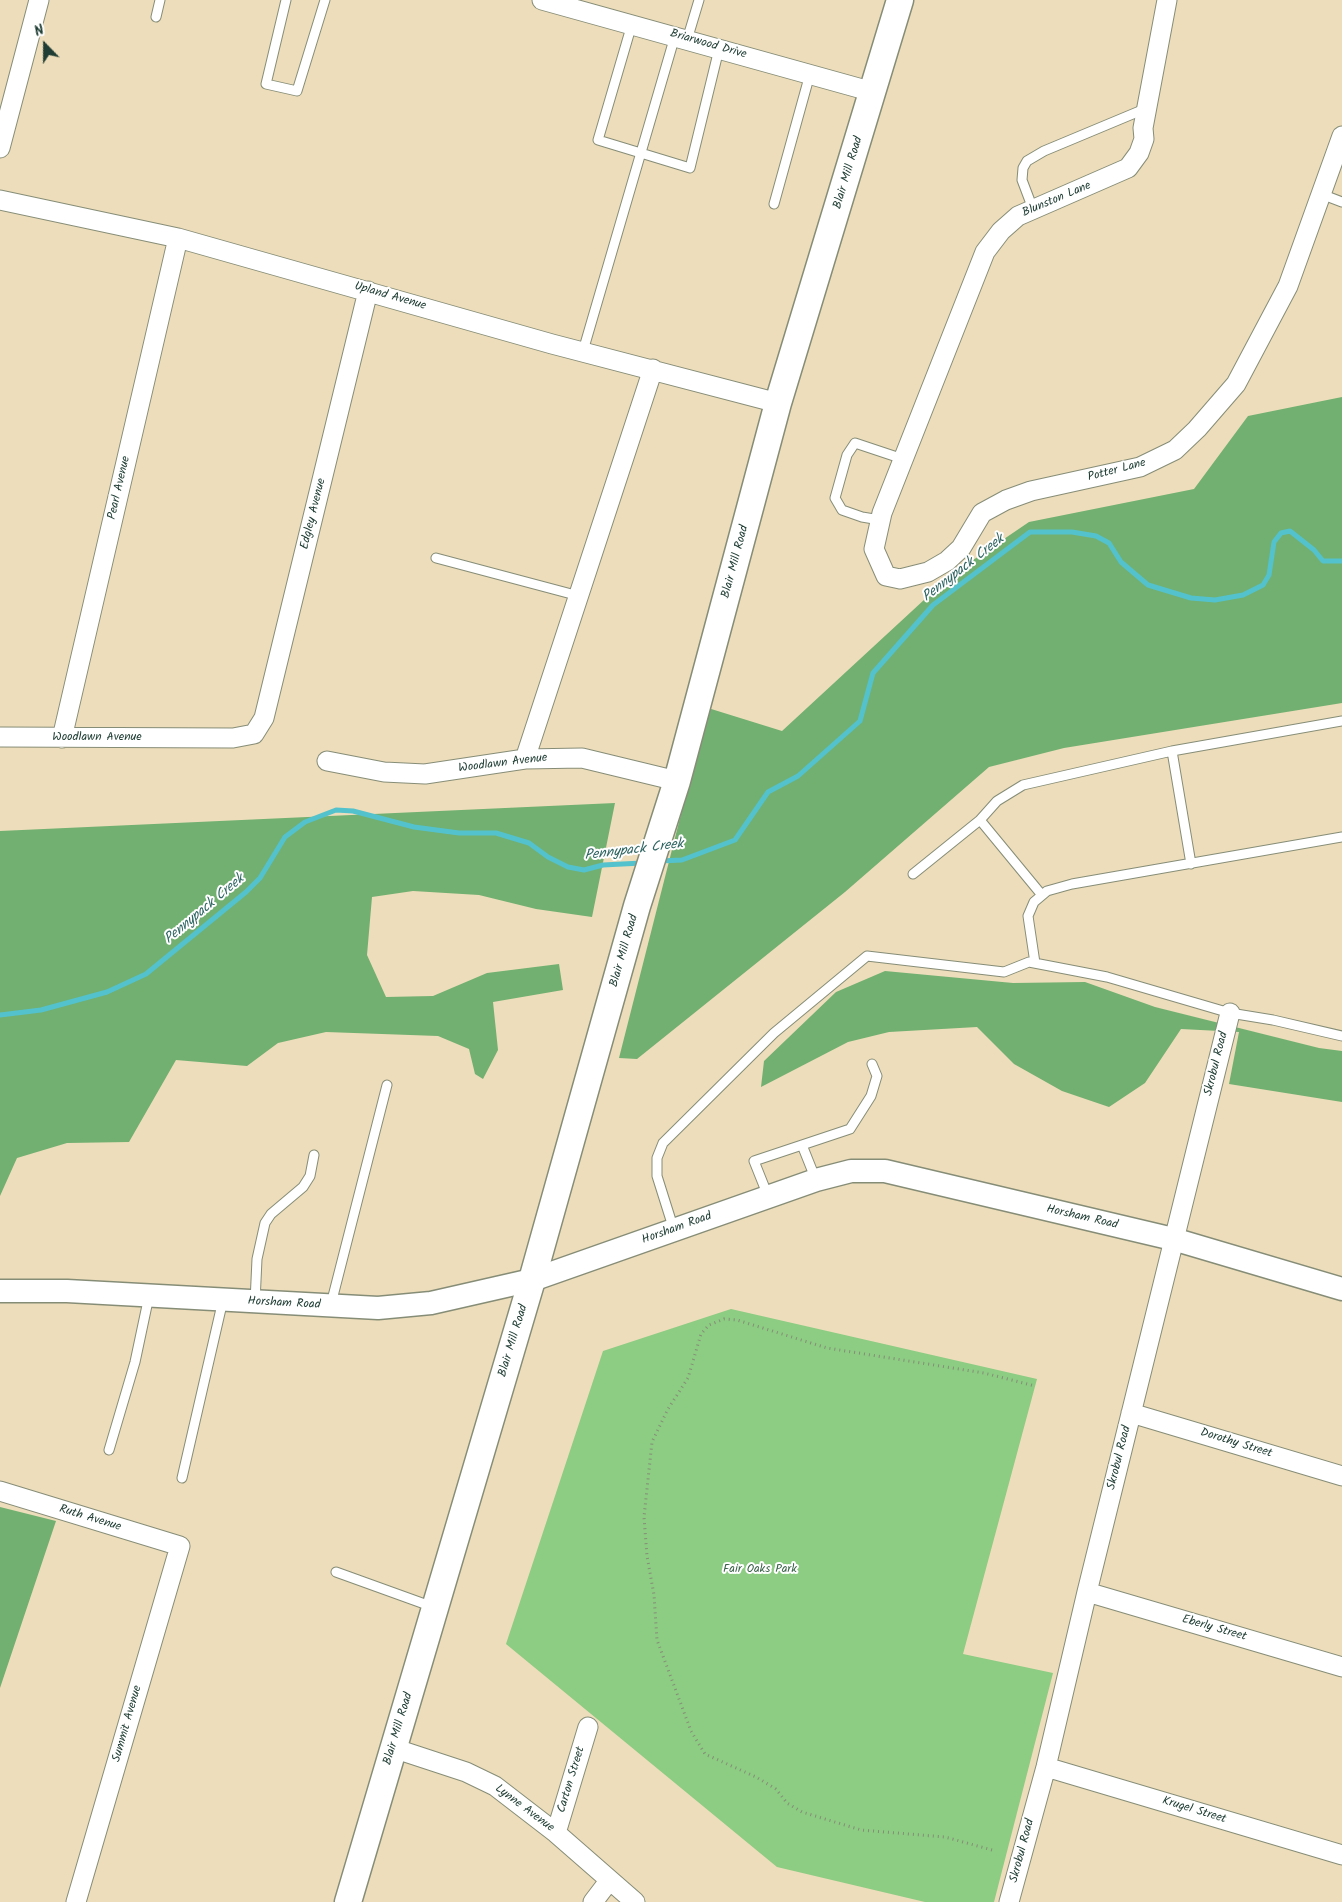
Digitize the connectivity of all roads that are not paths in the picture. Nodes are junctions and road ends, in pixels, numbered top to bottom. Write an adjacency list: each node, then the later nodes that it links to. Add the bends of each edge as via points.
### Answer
1 (39, 0): 17 (street)
2 (160, 0): 9 (lane)
3 (286, 0): 4 (lane, via 266,84 297,91)
4 (325, 0)
5 (542, 0): 10 (street, Briarwood Drive)
6 (699, 0): 11 (lane)
7 (900, 0): 14 (main road, Blair Mill Road)
8 (1167, 0): 15 (street, Blunston Lane)
9 (156, 17)
10 (632, 24): 11 (street, Briarwood Drive); 18 (lane, via 598,140)
11 (681, 38): 12 (street, Briarwood Drive); 18 (lane)
12 (719, 48): 13 (street, Briarwood Drive); 18 (lane, via 690,168)
13 (810, 74): 14 (street, Briarwood Drive); 22 (lane)
14 (873, 92): 28 (main road, Blair Mill Road)
15 (1147, 108): 23 (street, Blunston Lane, via 1144,139 1128,168); 23 (lane, via 1027,161 1022,180)
16 (1342, 136): 19 (street, Potter Lane)
17 (0, 148)
18 (641, 154): 26 (lane)
19 (1321, 194): 21 (lane); 30 (street, Potter Lane, via 1288,286 1236,384 1175,450 1140,468 1030,491 1006,500 982,513 961,548 947,561 928,572 900,579 886,576 874,549)
20 (0, 200): 24 (street, Upland Avenue)
21 (1342, 202)
22 (774, 204)
23 (1033, 209): 29 (street, Blunston Lane, via 1018,216 1001,231 985,252)
24 (178, 238): 25 (street, Upland Avenue); 36 (street, Pearl Avenue)
25 (368, 290): 26 (street, Upland Avenue); 34 (street, Edgley Avenue, via 264,718)
26 (583, 351): 27 (street, Upland Avenue)
27 (653, 369): 28 (street, Upland Avenue); 32 (street)
28 (778, 403): 40 (main road, Blair Mill Road)
29 (903, 459): 30 (street, Blunston Lane); 30 (lane, via 855,443 847,455 835,498 842,510 862,517)
30 (881, 516)
31 (436, 558): 32 (lane)
32 (579, 596): 38 (street)
33 (1342, 721): 37 (lane)
34 (254, 734): 36 (street, Woodlawn Avenue, via 233,738)
35 (0, 737): 36 (street, Woodlawn Avenue)
36 (62, 738)
37 (1172, 751): 41 (lane, via 1023,785 997,801); 43 (lane)
38 (525, 759): 39 (street, Woodlawn Avenue, via 424,774 384,772); 40 (street, Woodlawn Avenue, via 582,758)
39 (326, 761)
40 (677, 781): 57 (main road, Blair Mill Road, via 637,906)
41 (980, 820): 44 (lane); 45 (lane)
42 (1342, 838): 43 (lane)
43 (1191, 864): 45 (lane, via 1072,884)
44 (912, 874)
45 (1041, 894): 46 (lane, via 1028,916)
46 (1035, 963): 47 (lane, via 1107,977); 55 (lane, via 1029,962 1004,972 868,956 774,1033 663,1143 657,1176)
47 (1230, 1013): 48 (lane); 56 (street, Skrobul Road)
48 (1342, 1036)
49 (872, 1064): 51 (lane, via 877,1076 871,1096 850,1129)
50 (386, 1085): 63 (lane)
51 (802, 1145): 53 (lane); 54 (lane, via 754,1161)
52 (314, 1155): 62 (lane, via 310,1176 303,1187 265,1223 257,1259)
53 (816, 1180): 54 (street, Horsham Road); 56 (street, Horsham Road, via 851,1171 885,1171)
54 (768, 1196): 55 (street, Horsham Road)
55 (674, 1230): 57 (street, Horsham Road)
56 (1173, 1240): 58 (street, Horsham Road); 64 (street, Skrobul Road)
57 (532, 1280): 63 (street, Horsham Road, via 431,1303 378,1308); 72 (main road, Blair Mill Road)
58 (1342, 1289)
59 (0, 1291): 60 (street, Horsham Road)
60 (149, 1296): 61 (street, Horsham Road); 65 (lane, via 135,1362)
61 (223, 1300): 62 (street, Horsham Road); 67 (lane)
62 (255, 1302): 63 (street, Horsham Road)
63 (330, 1306)
64 (1131, 1413): 66 (street, Dorothy Street); 71 (street, Skrobul Road)
65 (109, 1450)
66 (1342, 1476)
67 (182, 1478)
68 (0, 1491): 69 (street, Ruth Avenue)
69 (180, 1546): 80 (street, Summit Avenue)
70 (336, 1572): 72 (lane)
71 (1087, 1592): 73 (street, Eberly Street); 76 (street, Skrobul Road)
72 (435, 1608): 75 (main road, Blair Mill Road)
73 (1342, 1667)
74 (588, 1727): 77 (street, Carton Street)
75 (394, 1748): 77 (street, Lynne Avenue, via 466,1772 495,1786); 81 (main road, Blair Mill Road)
76 (1046, 1767): 78 (street, Krugel Street); 84 (street, Skrobul Road)
77 (556, 1833): 79 (street, Lynne Avenue)
78 (1342, 1855)
79 (609, 1881): 82 (street); 83 (street, Lynne Avenue)
80 (76, 1902)
81 (348, 1902)
82 (593, 1902)
83 (635, 1902)
84 (1009, 1902)

